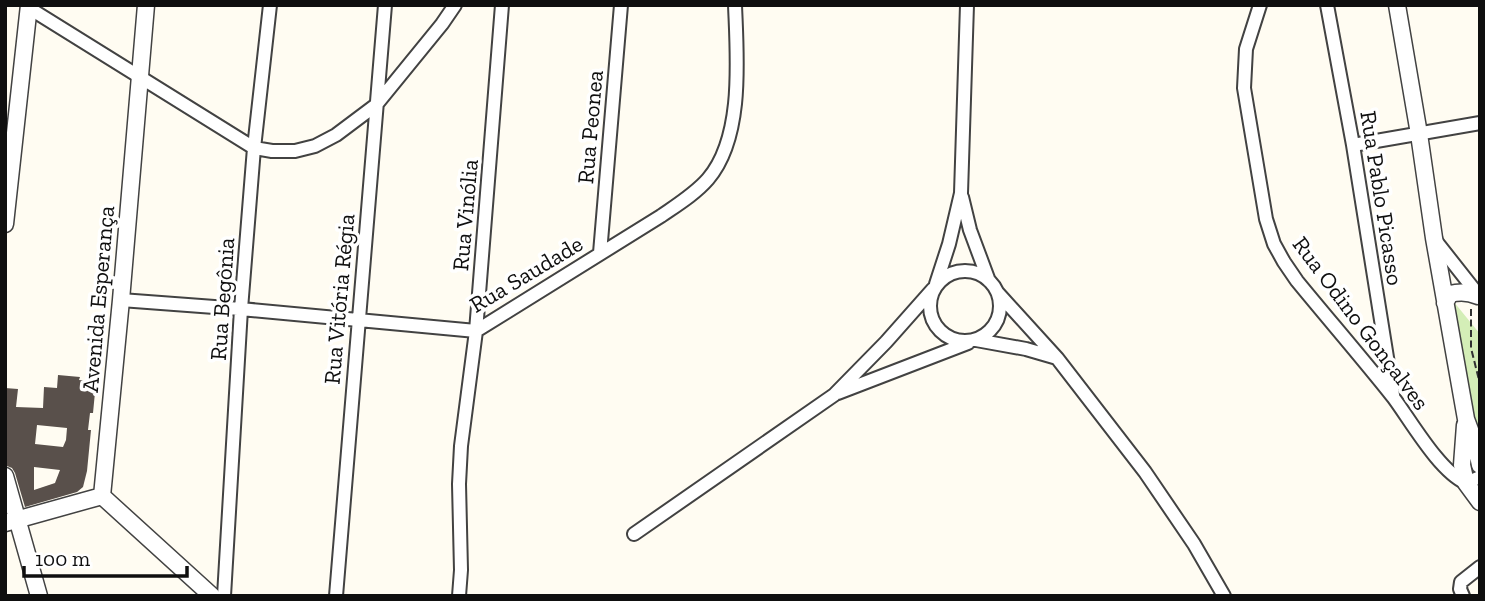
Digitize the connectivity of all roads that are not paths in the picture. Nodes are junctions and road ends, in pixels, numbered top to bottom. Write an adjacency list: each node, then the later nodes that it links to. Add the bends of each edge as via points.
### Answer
1 (146, 5): 13 (street, Avenida Esperança)
2 (270, 5): 19 (street, Rua Begônia)
3 (386, 5): 14 (street, Rua Vitória Régia)
4 (455, 5): 14 (street)
5 (502, 5): 31 (street, Rua Vinólia)
6 (621, 5): 23 (street, Rua Peonea)
7 (735, 5): 23 (street, Rua Saudade, via 734,104 718,164 685,199)
8 (967, 5): 20 (street)
9 (1260, 5): 35 (street, Rua Odino Gonçalves, via 1246,49 1244,88 1265,219 1297,281)
10 (1327, 5): 18 (street, Rua Pablo Picasso)
11 (1397, 5): 16 (street)
12 (29, 7): 13 (street); 17 (street)
13 (139, 77): 19 (street); 27 (street, Avenida Esperança)
14 (376, 105): 19 (street, via 316,146 295,151); 30 (street, Rua Vitória Régia)
15 (1480, 123): 16 (street)
16 (1419, 134): 18 (street); 22 (street)
17 (9, 144): 21 (street)
18 (1353, 145): 35 (street, Rua Pablo Picasso)
19 (254, 148): 29 (street, Rua Begônia)
20 (961, 193): 24 (street, via 970,230); 25 (street)
21 (5, 224)
22 (1434, 238): 26 (street); 28 (street)
23 (600, 253): 31 (street, Rua Saudade)
24 (993, 286): 25 (street, via 981,275 962,271 943,278); 32 (street, via 1000,308 995,324); 33 (street)
25 (935, 287): 32 (street, via 929,312 939,332 960,342); 34 (street)
26 (1476, 296): 28 (street, via 1458,292 1450,294)
27 (121, 300): 29 (street, Rua Saudade); 41 (street, Avenida Esperança)
28 (1445, 303): 36 (street)
29 (241, 309): 30 (street, Rua Saudade); 48 (street, Rua Begônia)
30 (358, 321): 31 (street, Rua Saudade); 49 (street, Rua Vitória Régia)
31 (476, 331): 50 (street, Rua Vinólia, via 461,446)
32 (974, 341): 33 (street); 34 (street)
33 (1057, 358): 51 (street, via 1169,506)
34 (834, 395): 44 (street)
35 (1393, 398): 40 (street, Rua Odino Gonçalves, via 1453,476)
36 (1466, 419): 37 (street); 38 (street)
37 (1462, 465): 38 (street); 40 (street)
38 (1480, 465)
39 (5, 476): 43 (street)
40 (1473, 480): 42 (street)
41 (103, 496): 43 (street); 47 (street)
42 (1480, 502)
43 (12, 521): 46 (street)
44 (634, 534)
45 (1480, 567): 52 (street, via 1461,582)
46 (39, 596)
47 (212, 596)
48 (224, 596)
49 (336, 596)
50 (459, 596)
51 (1224, 596)
52 (1463, 596)

